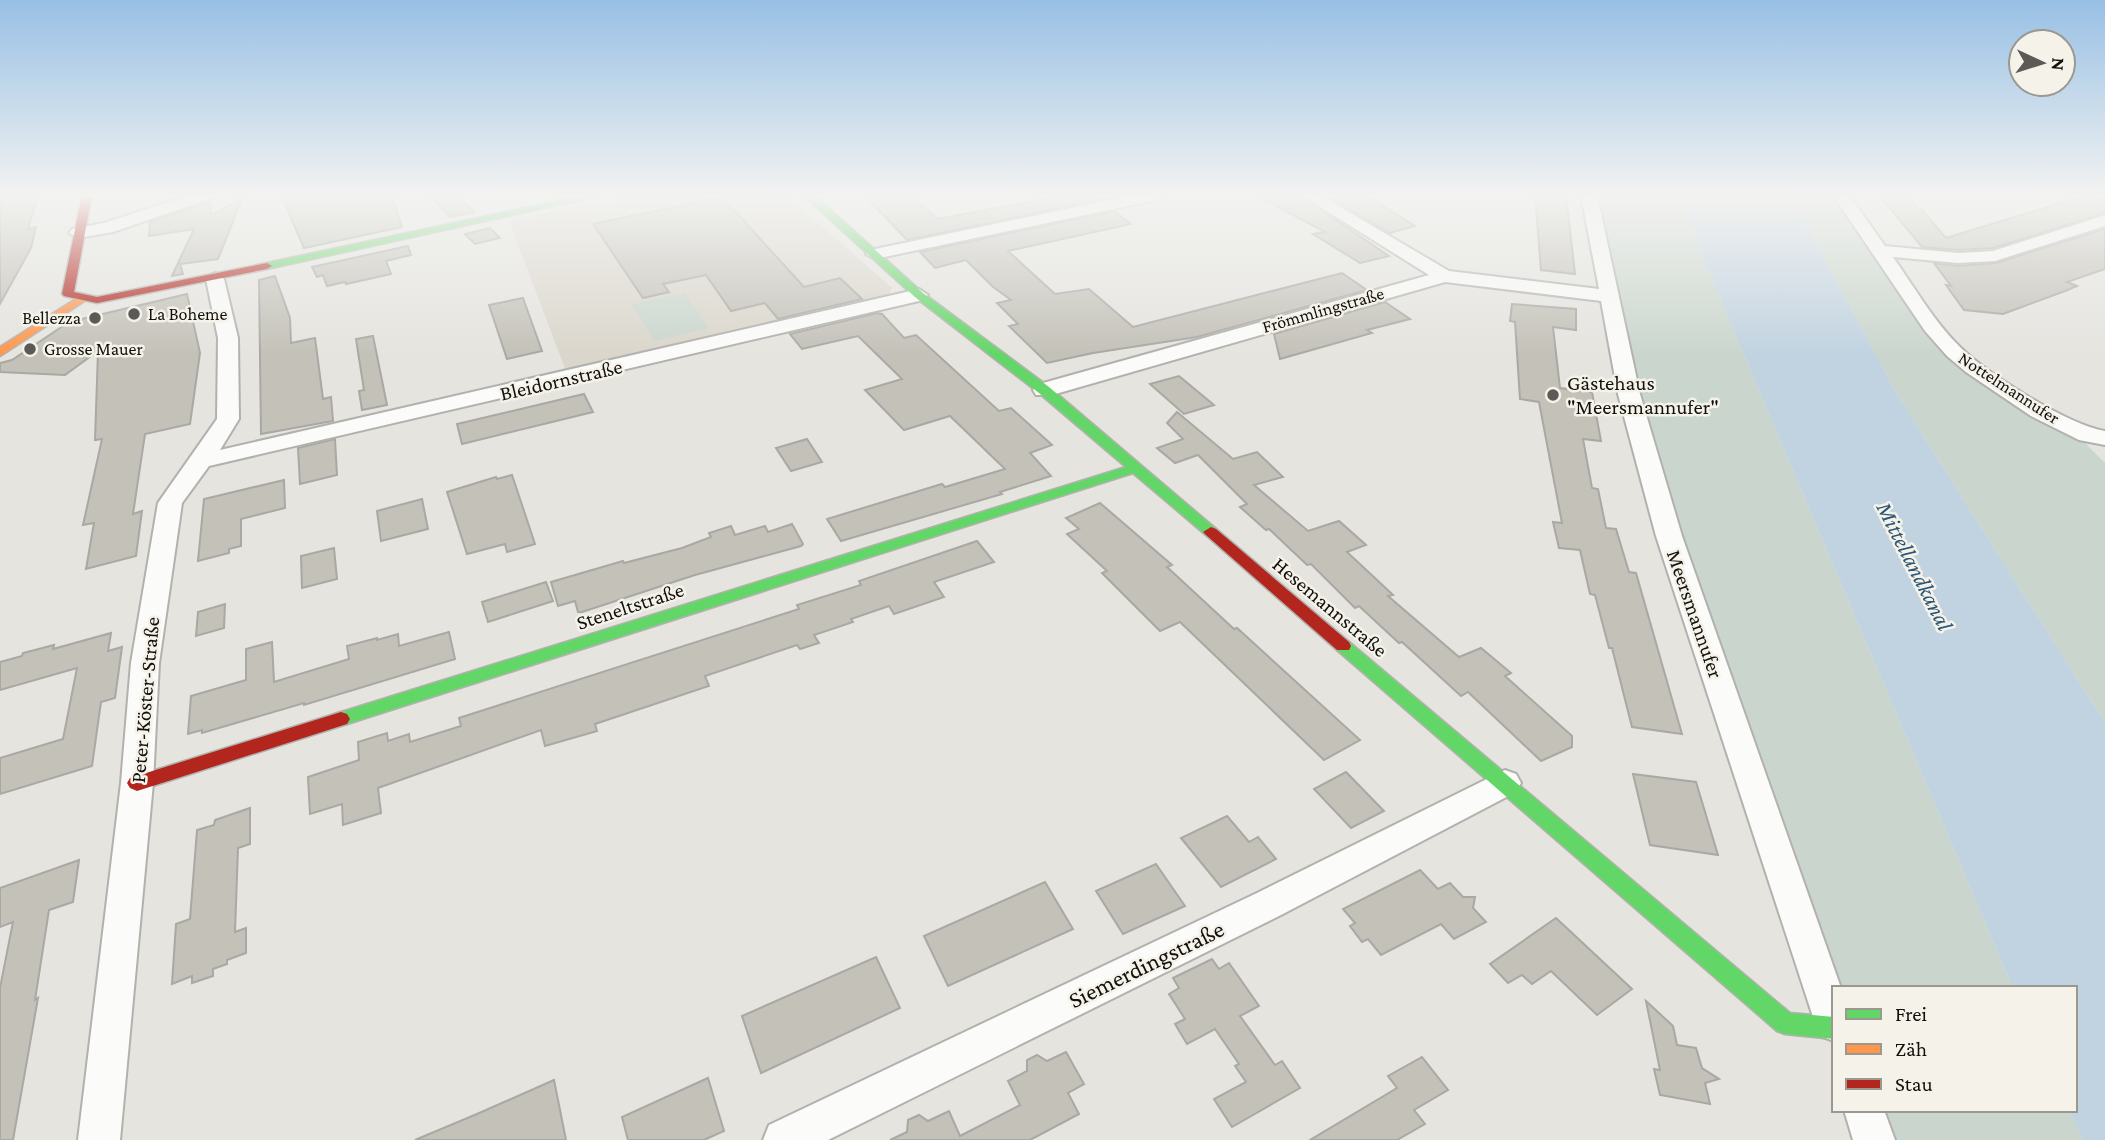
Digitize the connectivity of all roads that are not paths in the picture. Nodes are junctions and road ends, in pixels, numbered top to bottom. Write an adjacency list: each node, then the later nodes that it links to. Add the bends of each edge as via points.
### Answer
1 (76, 248): 14 (street, via 68,294)
2 (355, 248): 11 (street)
3 (868, 248): 9 (street, Hesemannstraße)
4 (903, 248): 9 (street)
5 (1398, 248): 10 (street)
6 (1598, 248): 13 (street, Meersmannufer)
7 (2019, 248): 8 (street, via 1995,256 1958,258)
8 (1880, 250): 17 (street, Nottelmannufer, via 1954,352 2039,411)
9 (875, 254): 12 (street, Hesemannstraße)
10 (1444, 276): 13 (street, Frömmlingstraße); 16 (street, Frömmlingstraße)
11 (215, 279): 14 (street, via 117,298); 18 (street, Peter-Köster-Straße, via 228,338 228,419)
12 (919, 295): 16 (street, Hesemannstraße); 18 (street, Bleidornstraße)
13 (1607, 296): 22 (street, Meersmannufer, via 1669,536)
14 (82, 298): 15 (street)
15 (0, 352)
16 (1044, 390): 19 (street, Hesemannstraße)
17 (2096, 437)
18 (201, 461): 20 (street, Peter-Köster-Straße, via 170,503 145,663)
19 (1136, 468): 20 (street, Steneltstraße); 21 (street, Hesemannstraße)
20 (137, 783): 25 (street, Peter-Köster-Straße)
21 (1505, 783): 23 (street, Hesemannstraße, via 1785,1023); 26 (street, Siemerdingstraße, via 1269,904)
22 (1832, 1020)
23 (1832, 1026)
24 (1865, 1112): 27 (street)
25 (99, 1140)
26 (784, 1140)
27 (1874, 1140)

